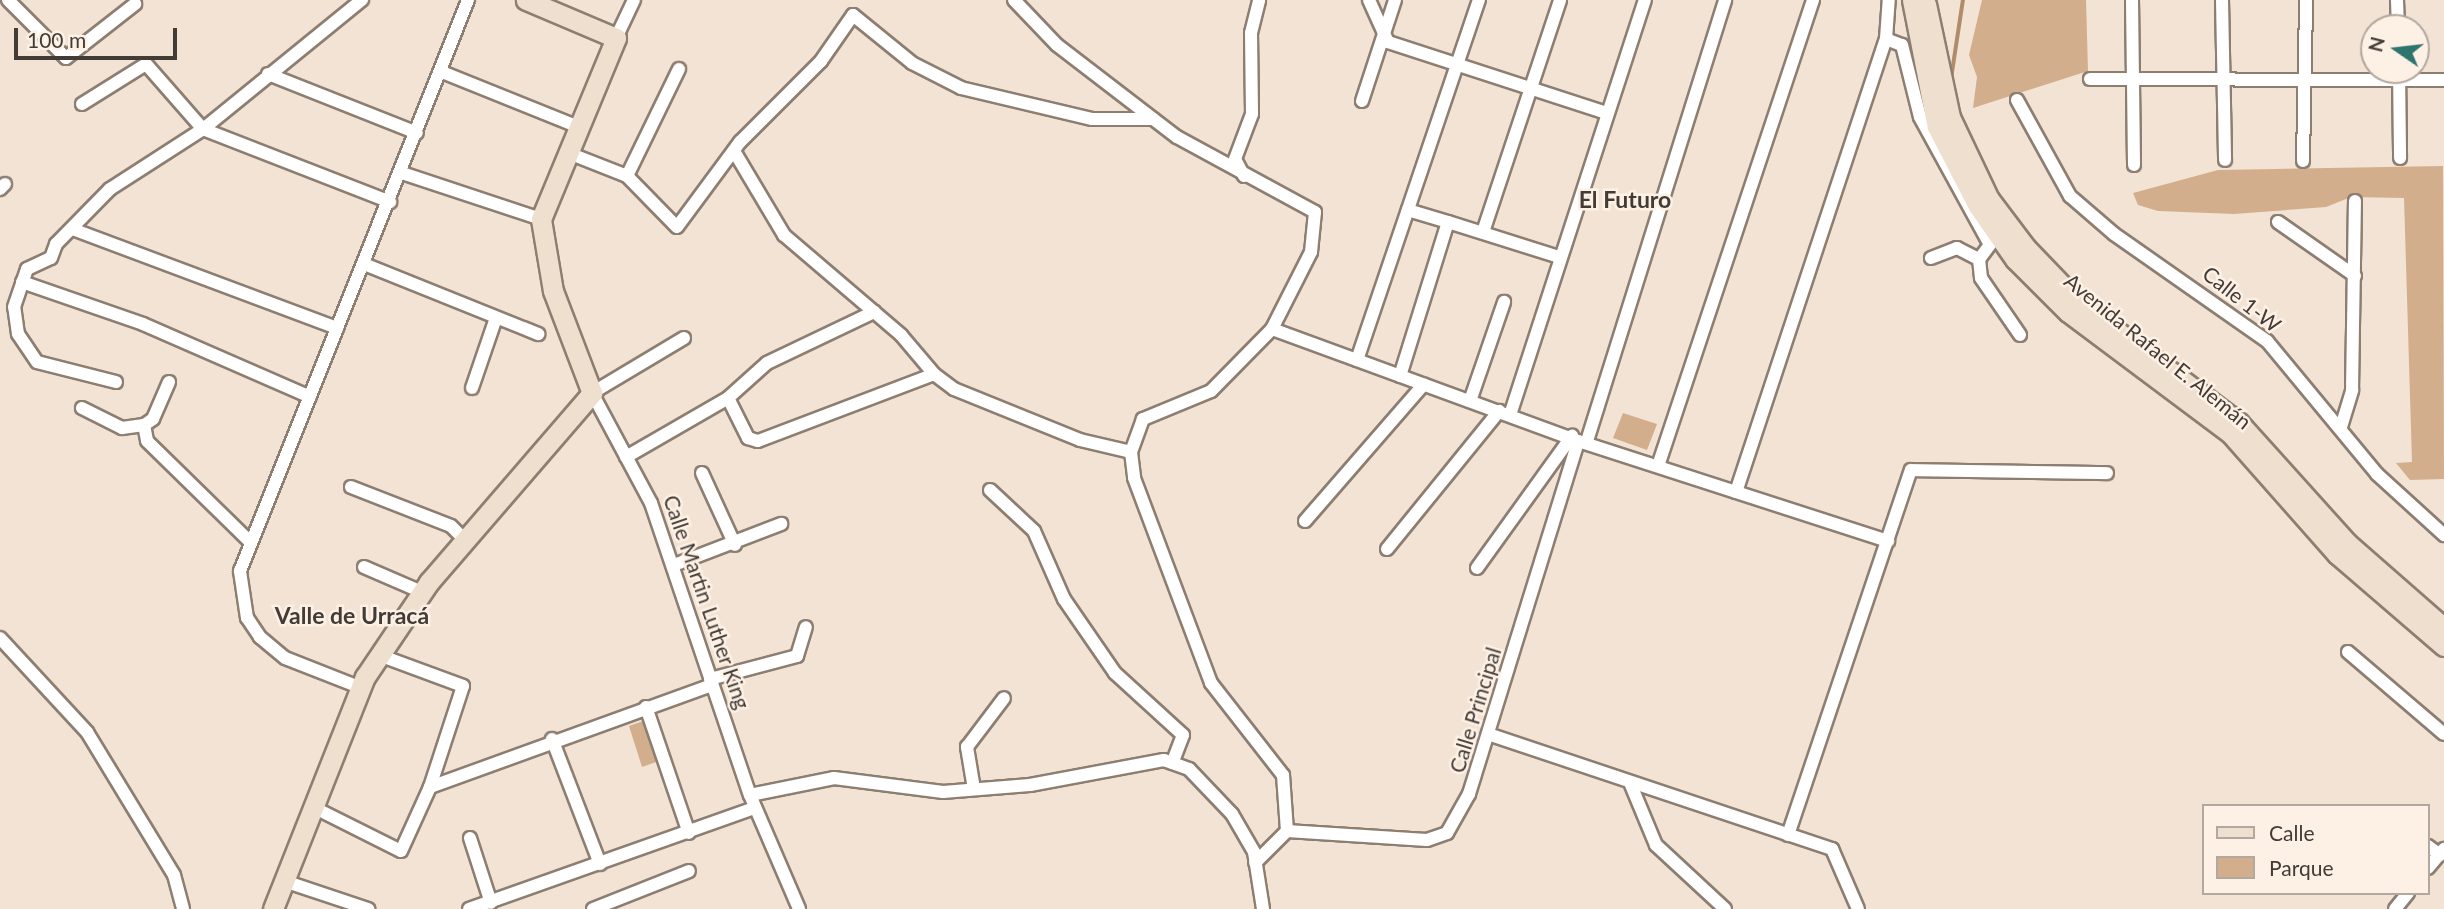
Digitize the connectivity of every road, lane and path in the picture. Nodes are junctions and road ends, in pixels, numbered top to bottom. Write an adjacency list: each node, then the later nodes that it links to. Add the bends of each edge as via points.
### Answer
1 (8, 0): 21 (street, via 66,58)
2 (362, 0): 28 (street)
3 (468, 0): 27 (street)
4 (526, 0): 23 (main road)
5 (634, 0): 23 (street, Calle Martin Luther King)
6 (1014, 0): 40 (street, via 1057,45)
7 (1258, 0): 52 (street, via 1249,57 1252,114 1235,159)
8 (1369, 0): 22 (street)
9 (1395, 0): 22 (street)
10 (1479, 0): 25 (street)
11 (1560, 0): 35 (street)
12 (1645, 0): 39 (street)
13 (1725, 0): 91 (street, Calle Principal)
14 (1813, 0): 94 (street)
15 (1889, 0): 24 (street)
16 (1912, 0): 61 (main road, Avenida Rafael E. Alemán, via 1937,127)
17 (1925, 0): 113 (main road, Avenida Rafael E. Alemán, via 1950,117 1989,199 2026,248 2078,302 2239,423 2347,543)
18 (2132, 0): 30 (street)
19 (2222, 0): 31 (street)
20 (2306, 0): 33 (street)
21 (135, 4)
22 (1383, 37): 25 (street); 37 (street)
23 (616, 38): 41 (main road, Calle Martin Luther King)
24 (1886, 38): 61 (street, via 1902,45 1920,117); 99 (street)
25 (1457, 65): 35 (street); 55 (street)
26 (679, 69): 51 (street)
27 (442, 72): 41 (street); 43 (street)
28 (268, 74): 42 (street); 43 (street)
29 (2360, 77): 33 (street)
30 (2135, 78): 31 (street); 32 (street); 49 (street)
31 (2222, 78): 33 (street); 47 (street)
32 (2090, 79)
33 (2305, 79): 48 (street)
34 (2399, 84): 46 (street)
35 (1532, 87): 39 (street); 60 (street)
36 (2017, 100): 90 (street, Calle 1-W, via 2070,196 2114,234 2267,341)
37 (1362, 101)
38 (82, 104): 42 (street, via 146,64)
39 (1606, 113): 62 (street)
40 (1153, 119): 44 (street, via 1092,119 961,88 912,63 853,15 821,61); 52 (street)
41 (579, 127): 45 (main road, Calle Martin Luther King)
42 (203, 129): 54 (street); 59 (street, via 110,189)
43 (417, 133): 50 (street)
44 (734, 151): 51 (street, via 677,227); 69 (street, via 784,235)
45 (566, 152): 51 (street); 56 (main road, Calle Martin Luther King)
46 (2400, 159)
47 (2225, 160)
48 (2303, 161)
49 (2134, 165)
50 (402, 173): 54 (street); 56 (street)
51 (627, 176)
52 (1244, 176): 72 (street, via 1303,201 1316,219 1297,288)
53 (2354, 201): 66 (street)
54 (390, 202): 65 (street)
55 (1408, 210): 57 (street); 76 (street)
56 (541, 219): 83 (main road, Calle Martin Luther King, via 553,291)
57 (1448, 222): 60 (street); 78 (street)
58 (2278, 222): 66 (street)
59 (75, 230): 67 (street, via 56,244 51,258 27,269); 71 (street)
60 (1483, 232): 62 (street)
61 (1994, 239): 64 (street); 115 (main road, Avenida Rafael E. Alemán, via 2068,312 2230,433 2337,554)
62 (1559, 257): 88 (street)
63 (1931, 258): 64 (street, via 1957,248)
64 (1979, 259): 74 (street, via 1981,278)
65 (364, 264): 70 (street); 71 (street)
66 (2355, 276): 90 (street, via 2352,390)
67 (22, 282): 79 (street, via 14,307 18,334 37,362); 84 (street, via 143,324)
68 (1504, 302): 86 (street)
69 (874, 312): 77 (street); 85 (street, via 767,363)
70 (496, 318): 73 (street); 82 (street)
71 (337, 328): 84 (street)
72 (1272, 329): 76 (street); 92 (street, via 1211,391 1143,419)
73 (538, 334)
74 (2020, 335)
75 (684, 338): 83 (street)
76 (1357, 360): 78 (street)
77 (934, 374): 85 (street, via 758,441 748,438); 92 (street, via 954,389 1080,440)
78 (1401, 376): 81 (street)
79 (116, 382)
80 (169, 382): 89 (street, via 153,419)
81 (1424, 384): 86 (street); 100 (street)
82 (472, 388)
83 (592, 393): 93 (street, Calle Martin Luther King); 103 (main road)
84 (310, 397): 104 (street)
85 (728, 398): 93 (street)
86 (1470, 401): 88 (street)
87 (82, 408): 89 (street, via 122,428)
88 (1504, 413): 91 (street); 107 (street)
89 (144, 425): 104 (street, via 147,441)
90 (2341, 427): 102 (street, Calle 1-W, via 2377,474)
91 (1579, 439): 94 (street); 110 (street); 122 (street, Calle Principal)
92 (1131, 452): 131 (street, via 1135,478 1211,683 1283,775)
93 (626, 457): 108 (street, Calle Martin Luther King)
94 (1658, 466): 99 (street)
95 (702, 473): 106 (street)
96 (2107, 473): 105 (street, via 1911,471)
97 (351, 487): 103 (street, via 451,527)
98 (990, 489): 125 (street, via 1034,531 1064,599 1115,673 1183,735)
99 (1735, 492): 105 (street)
100 (1305, 521)
101 (781, 524): 106 (street)
102 (2444, 535)
103 (465, 540): 111 (main road)
104 (250, 541): 119 (street, via 240,571 242,597 260,637 285,658)
105 (1888, 541): 133 (street)
106 (735, 545): 108 (street)
107 (1387, 549)
108 (674, 565): 118 (street, Calle Martin Luther King)
109 (365, 567): 111 (street)
110 (1477, 568)
111 (422, 592): 117 (main road)
112 (806, 627): 118 (street, via 797,656)
113 (2444, 628)
114 (0, 638): 143 (street, via 87,732 174,875)
115 (2444, 646)
116 (2348, 652): 123 (street)
117 (379, 655): 119 (main road); 127 (street, via 463,686)
118 (711, 682): 121 (street); 129 (street, Calle Martin Luther King)
119 (359, 688): 130 (main road)
120 (1004, 698): 128 (street, via 967,747)
121 (646, 707): 124 (street); 132 (street)
122 (1488, 734): 126 (street); 131 (street, Calle Principal, via 1469,794 1447,832 1427,840)
123 (2444, 734)
124 (552, 739): 127 (street); 137 (street)
125 (1172, 763): 128 (street); 136 (street, via 1189,769 1232,814)
126 (1631, 785): 133 (street); 150 (street, via 1656,845)
127 (430, 787): 130 (street, via 401,851)
128 (974, 789): 129 (street, via 909,790 834,778)
129 (752, 802): 132 (street); 148 (street, Calle Martin Luther King)
130 (313, 807): 140 (main road)
131 (1287, 831): 136 (street)
132 (689, 832): 137 (street)
133 (1787, 835): 151 (street, via 1839,855)
134 (470, 838): 142 (street)
135 (2442, 852): 138 (street)
136 (1255, 863): 149 (street)
137 (600, 864): 142 (street)
138 (2430, 866)
139 (689, 871): 147 (street)
140 (284, 881): 144 (main road); 145 (street)
141 (2406, 895): 152 (street)
142 (501, 903): 146 (street)
143 (183, 909)
144 (273, 909)
145 (368, 909)
146 (469, 909)
147 (593, 909)
148 (799, 909)
149 (1263, 909)
150 (1725, 909)
151 (1858, 909)
152 (2395, 909)

